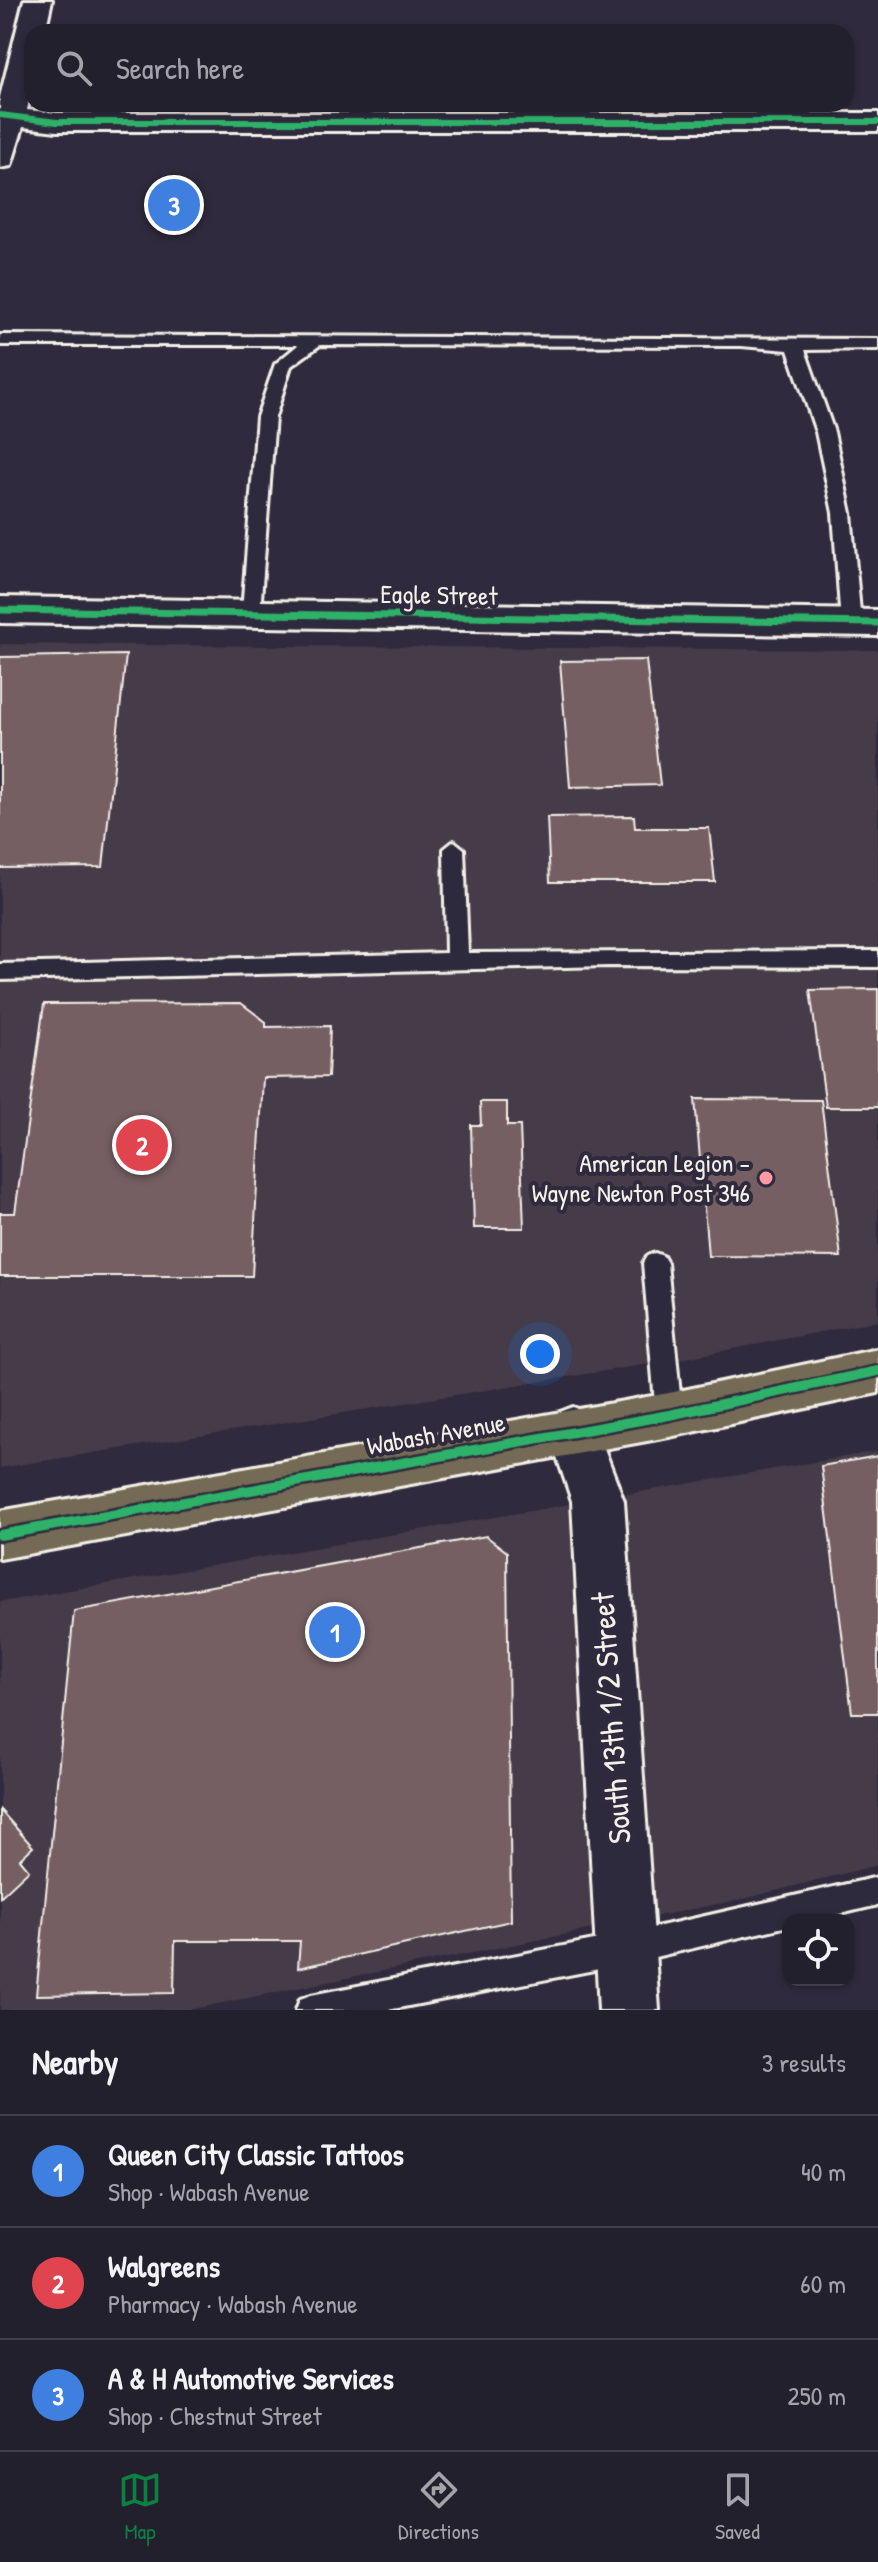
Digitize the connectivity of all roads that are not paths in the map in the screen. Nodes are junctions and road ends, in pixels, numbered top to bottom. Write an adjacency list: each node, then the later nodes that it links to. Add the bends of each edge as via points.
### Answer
1 (38, 0): 2 (street)
2 (31, 24)
3 (24, 51): 4 (street)
4 (6, 116): 5 (street, via 57,122); 6 (street)
5 (878, 122)
6 (0, 159)
7 (0, 340): 8 (lane)
8 (317, 340): 10 (lane); 12 (lane, via 283,364 266,417)
9 (878, 344): 10 (lane)
10 (795, 345): 13 (lane, via 825,432)
11 (0, 610): 12 (street, Eagle Street)
12 (251, 612): 13 (street, Eagle Street)
13 (865, 623)
14 (454, 849): 16 (lane)
15 (878, 959): 16 (lane)
16 (457, 961): 17 (lane)
17 (0, 972)
18 (655, 1263): 20 (lane)
19 (878, 1371): 20 (main road, Wabash Avenue)
20 (669, 1415): 21 (main road, Wabash Avenue)
21 (573, 1430): 22 (main road, Wabash Avenue); 24 (street, South 13th 1/2 Street, via 598,1501)
22 (0, 1535)
23 (878, 1891): 24 (lane)
24 (625, 1949): 25 (lane); 26 (street, South 13th 1/2 Street)
25 (311, 2010)
26 (629, 2010)

